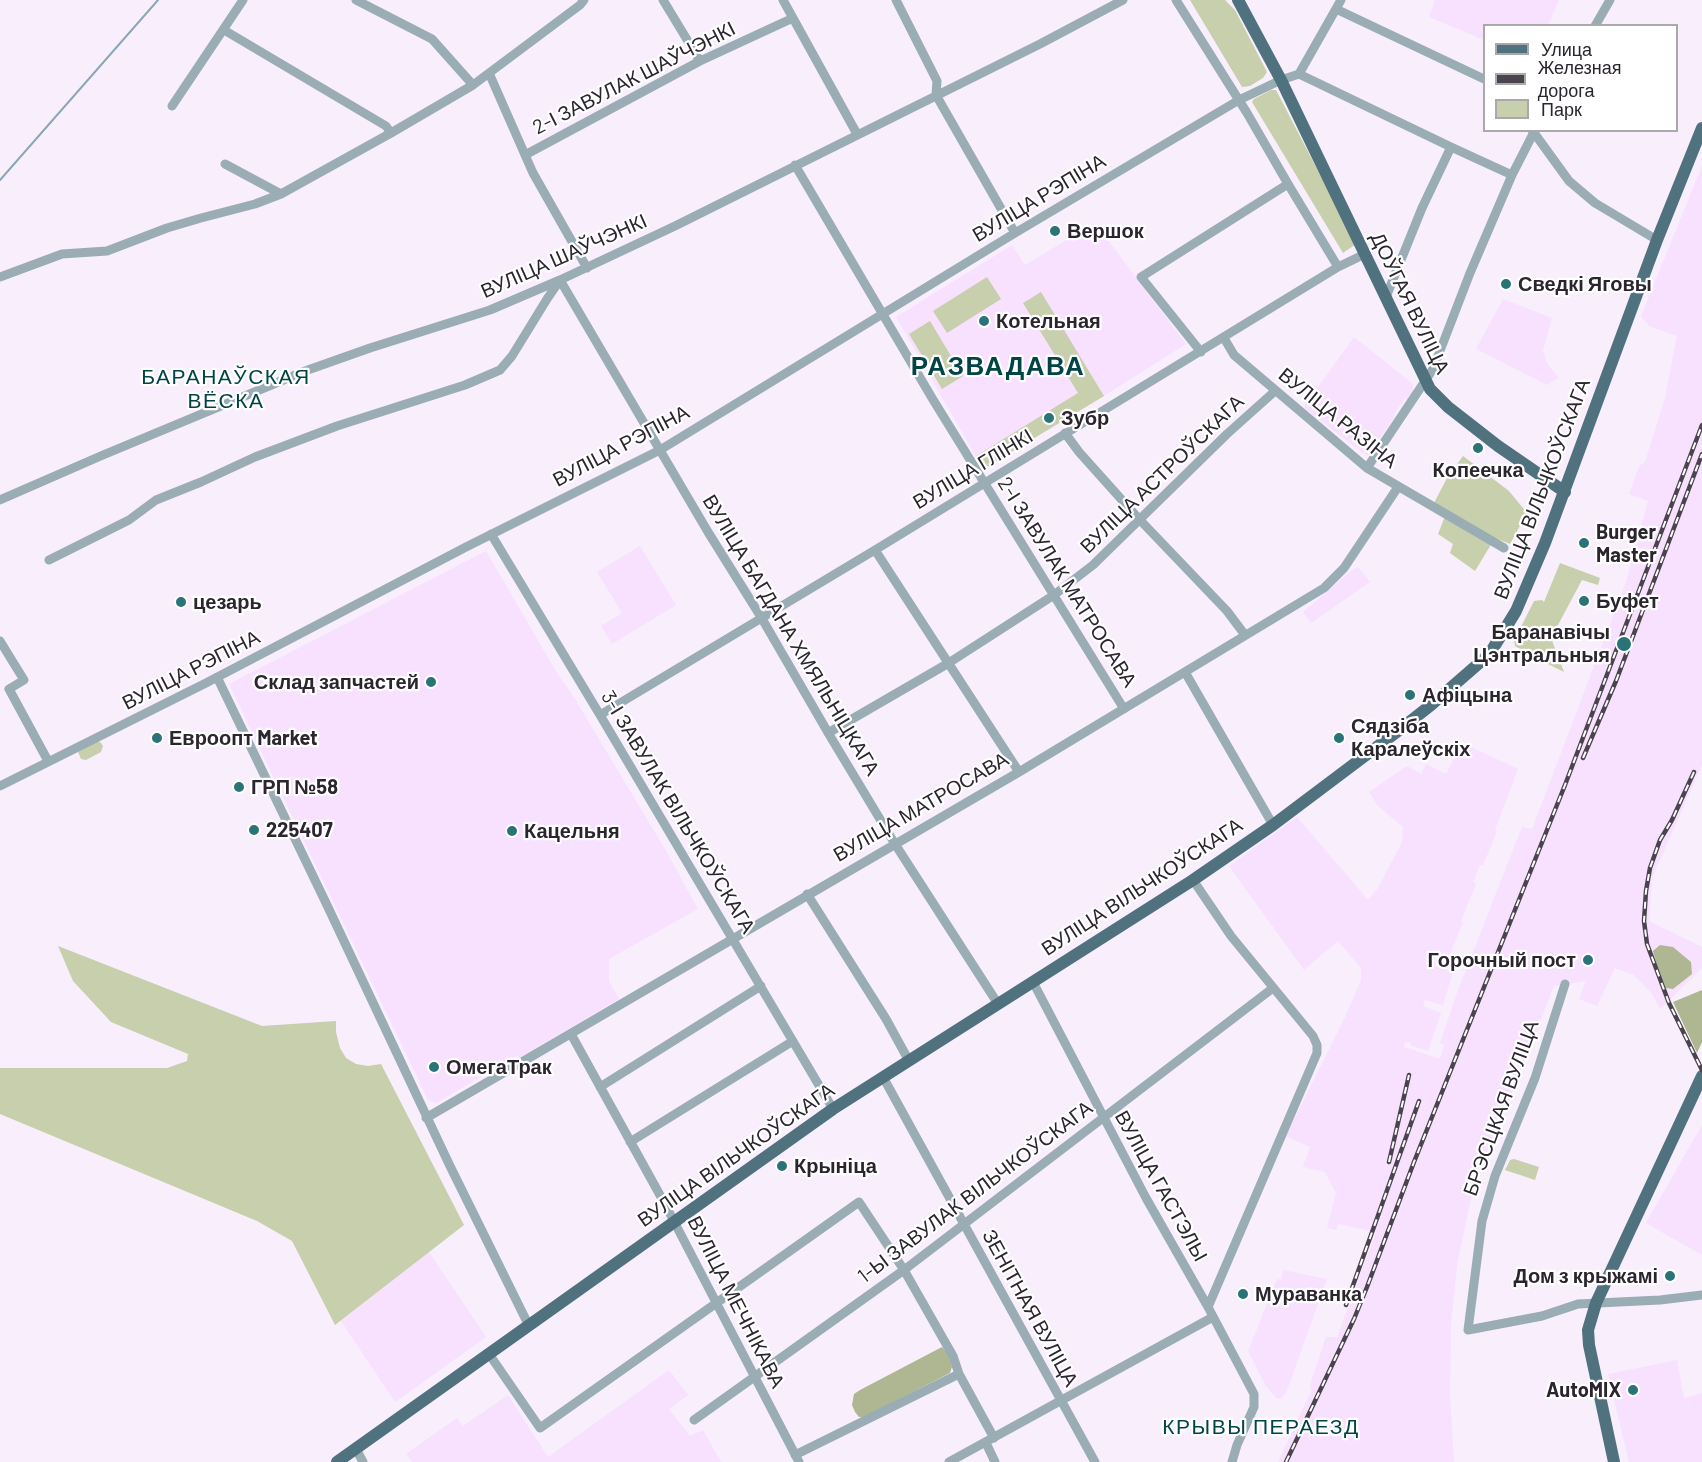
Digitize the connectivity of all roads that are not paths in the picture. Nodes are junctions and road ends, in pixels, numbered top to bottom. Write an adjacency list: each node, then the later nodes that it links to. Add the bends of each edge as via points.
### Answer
1 (243, 0): 15 (street)
2 (356, 0): 21 (street, via 432,39)
3 (663, 0): 16 (street)
4 (783, 0): 13 (street)
5 (896, 0): 22 (street, via 937,81)
6 (1123, 0): 22 (street, ВУЛІЦА ШАЎЧЭНКІ)
7 (1176, 0): 23 (street)
8 (1238, 0): 20 (main road, ДОЎГАЯ ВУЛІЦА)
9 (1341, 0): 12 (street)
10 (1610, 0): 14 (street)
11 (580, 2): 17 (street)
12 (1336, 9): 18 (street); 19 (street)
13 (793, 18): 16 (street, 2-І ЗАВУЛАК ШАЎЧЭНКІ); 29 (street)
14 (1596, 24)
15 (224, 30): 24 (street); 28 (street, via 386,126)
16 (700, 61): 31 (street, 2-І ЗАВУЛАК ШАЎЧЭНКІ)
17 (489, 73): 21 (street); 31 (street)
18 (1299, 74): 20 (street); 30 (street)
19 (1483, 78)
20 (1281, 80): 23 (street); 39 (main road, ДОЎГАЯ ВУЛІЦА)
21 (474, 85): 28 (street)
22 (936, 95): 29 (street, ВУЛІЦА ШАЎЧЭНКІ); 37 (street)
23 (1239, 100): 35 (street); 37 (street, ВУЛІЦА РЭПІНА)
24 (172, 106)
25 (1702, 128): 38 (main road, ВУЛІЦА ВІЛЬЧКОЎСКАГА)
26 (1534, 132): 34 (street)
27 (1535, 132): 38 (street, via 1569,181 1595,203)
28 (391, 134): 36 (street)
29 (856, 134): 33 (street, ВУЛІЦА ШАЎЧЭНКІ)
30 (1451, 147): 34 (street); 44 (street)
31 (525, 155): 41 (street)
32 (225, 164): 36 (street)
33 (795, 165): 41 (street, ВУЛІЦА ШАЎЧЭНКІ); 45 (street, 2-І ЗАВУЛАК МАТРОСАВА)
34 (1512, 175): 48 (street, via 1433,369)
35 (1288, 184): 40 (street); 47 (street, via 1141,277)
36 (281, 194): 42 (street, via 167,228 107,251 62,254)
37 (1015, 233): 45 (street, ВУЛІЦА РЭПІНА)
38 (1657, 240): 55 (main road, ВУЛІЦА ВІЛЬЧКОЎСКАГА)
39 (1365, 254): 40 (street, ВУЛІЦА ГЛІНКІ); 44 (main road, ДОЎГАЯ ВУЛІЦА)
40 (1338, 267): 46 (street, ВУЛІЦА ГЛІНКІ)
41 (587, 268): 43 (street, ВУЛІЦА ШАЎЧЭНКІ)
42 (0, 277)
43 (560, 280): 51 (street, ВУЛІЦА БАГДАНА ХМЯЛЬНІЦКАГА); 56 (street, ВУЛІЦА ШАЎЧЭНКІ, via 490,310 305,371); 61 (street, via 500,370 255,457 156,500 129,520)
44 (1386, 297): 48 (main road, ДОЎГАЯ ВУЛІЦА)
45 (882, 313): 51 (street, ВУЛІЦА РЭПІНА); 53 (street, 2-І ЗАВУЛАК МАТРОСАВА)
46 (1224, 338): 47 (street, ВУЛІЦА ГЛІНКІ); 49 (street, ВУЛІЦА РАЗІНА, via 1234,355)
47 (1201, 352): 50 (street, ВУЛІЦА ГЛІНКІ)
48 (1424, 381): 52 (street); 55 (main road, ДОЎГАЯ ВУЛІЦА, via 1456,413)
49 (1275, 391): 52 (street, ВУЛІЦА РАЗІНА); 57 (street, ВУЛІЦА АСТРОЎСКАГА)
50 (1065, 434): 53 (street, ВУЛІЦА ГЛІНКІ); 57 (street)
51 (660, 450): 58 (street, ВУЛІЦА РЭПІНА); 63 (street, ВУЛІЦА БАГДАНА ХМЯЛЬНІЦКАГА)
52 (1367, 468): 54 (street, ВУЛІЦА РАЗІНА)
53 (985, 482): 60 (street, ВУЛІЦА ГЛІНКІ); 62 (street, 2-І ЗАВУЛАК МАТРОСАВА)
54 (1398, 487): 59 (street, ВУЛІЦА РАЗІНА); 64 (street, ВУЛІЦА МАТРОСАВА, via 1339,574 1324,588)
55 (1565, 492): 75 (main road, ВУЛІЦА ВІЛЬЧКОЎСКАГА, via 1516,612 1485,658 1423,712)
56 (0, 500)
57 (1139, 519): 62 (street, ВУЛІЦА АСТРОЎСКАГА, via 1093,566); 64 (street, via 1227,611)
58 (491, 534): 68 (street, ВУЛІЦА РЭПІНА); 70 (street, 3-І ЗАВУЛАК ВІЛЬЧКОЎСКАГА)
59 (1504, 548)
60 (875, 550): 63 (street, ВУЛІЦА ГЛІНКІ); 66 (street)
61 (49, 560)
62 (1054, 595): 66 (street, ВУЛІЦА АСТРОЎСКАГА); 69 (street, 2-І ЗАВУЛАК МАТРОСАВА)
63 (761, 618): 70 (street, ВУЛІЦА ГЛІНКІ); 71 (street, ВУЛІЦА БАГДАНА ХМЯЛЬНІЦКАГА)
64 (1245, 636): 67 (street, ВУЛІЦА МАТРОСАВА)
65 (0, 641): 72 (street, via 24,680 9,689)
66 (948, 664): 71 (street, ВУЛІЦА АСТРОЎСКАГА); 73 (street)
67 (1185, 672): 69 (street, ВУЛІЦА МАТРОСАВА); 75 (street)
68 (218, 677): 72 (street, ВУЛІЦА РЭПІНА); 92 (street)
69 (1124, 708): 73 (street, ВУЛІЦА МАТРОСАВА)
70 (600, 715): 79 (street, 3-І ЗАВУЛАК ВІЛЬЧКОЎСКАГА)
71 (828, 733): 76 (street, ВУЛІЦА БАГДАНА ХМЯЛЬНІЦКАГА)
72 (48, 761): 74 (street, ВУЛІЦА РЭПІНА)
73 (1019, 772): 76 (street, ВУЛІЦА МАТРОСАВА)
74 (0, 786)
75 (1273, 825): 77 (main road, ВУЛІЦА ВІЛЬЧКОЎСКАГА)
76 (896, 844): 78 (street, ВУЛІЦА МАТРОСАВА); 84 (street, ВУЛІЦА БАГДАНА ХМЯЛЬНІЦКАГА)
77 (1193, 880): 80 (main road, ВУЛІЦА ВІЛЬЧКОЎСКАГА); 83 (street, via 1231,936)
78 (807, 894): 79 (street, ВУЛІЦА МАТРОСАВА); 87 (street)
79 (732, 938): 82 (street, 3-І ЗАВУЛАК ВІЛЬЧКОЎСКАГА); 85 (street, ВУЛІЦА МАТРОСАВА)
80 (1033, 982): 84 (main road, ВУЛІЦА ВІЛЬЧКОЎСКАГА); 93 (street, ВУЛІЦА ГАСТЭЛЫ)
81 (1565, 984): 99 (street, БРЭСЦКАЯ ВУЛІЦА, via 1482,1221 1468,1330)
82 (761, 986): 86 (street, 3-І ЗАВУЛАК ВІЛЬЧКОЎСКАГА); 90 (street)
83 (1274, 988): 93 (street, 1-Ы ЗАВУЛАК ВІЛЬЧКОЎСКАГА); 101 (street, via 1313,1036 1317,1053)
84 (998, 1004): 87 (main road, ВУЛІЦА ВІЛЬЧКОЎСКАГА)
85 (571, 1034): 90 (street, ВУЛІЦА МЕЧНІКАВА); 92 (street, ВУЛІЦА МАТРОСАВА)
86 (793, 1041): 91 (street, 3-І ЗАВУЛАК ВІЛЬЧКОЎСКАГА); 94 (street)
87 (909, 1060): 89 (main road, ВУЛІЦА ВІЛЬЧКОЎСКАГА)
88 (1702, 1076): 99 (main road)
89 (883, 1077): 91 (main road, ВУЛІЦА ВІЛЬЧКОЎСКАГА); 96 (street, ЗЕНІТНАЯ ВУЛІЦА)
90 (600, 1087): 94 (street, ВУЛІЦА МЕЧНІКАВА)
91 (833, 1109): 95 (main road, ВУЛІЦА ВІЛЬЧКОЎСКАГА)
92 (426, 1118): 103 (street)
93 (1103, 1118): 96 (street, 1-Ы ЗАВУЛАК ВІЛЬЧКОЎСКАГА); 101 (street, ВУЛІЦА ГАСТЭЛЫ)
94 (630, 1142): 95 (street, ВУЛІЦА МЕЧНІКАВА)
95 (674, 1222): 100 (street, ВУЛІЦА МЕЧНІКАВА); 103 (main road, ВУЛІЦА ВІЛЬЧКОЎСКАГА)
96 (963, 1225): 97 (street, 1-Ы ЗАВУЛАК ВІЛЬЧКОЎСКАГА); 107 (street, ЗЕНІТНАЯ ВУЛІЦА)
97 (904, 1270): 100 (street, via 859,1202); 105 (street, via 953,1356); 106 (street, 1-Ы ЗАВУЛАК ВІЛЬЧКОЎСКАГА)
98 (1702, 1295): 99 (street)
99 (1596, 1302): 118 (main road, via 1588,1330 1589,1345)
100 (717, 1303): 104 (street, via 540,1428); 106 (street, ВУЛІЦА МЕЧНІКАВА)
101 (1208, 1307): 102 (street, ВУЛІЦА ГАСТЭЛЫ)
102 (1213, 1317): 107 (street); 117 (street, ВУЛІЦА ГАСТЭЛЫ, via 1254,1394 1254,1407)
103 (529, 1326): 104 (main road, ВУЛІЦА ВІЛЬЧКОЎСКАГА)
104 (489, 1354): 110 (main road, ВУЛІЦА ВІЛЬЧКОЎСКАГА)
105 (959, 1374): 109 (street); 111 (street)
106 (754, 1378): 108 (street, 1-Ы ЗАВУЛАК ВІЛЬЧКОЎСКАГА); 111 (street, ВУЛІЦА МЕЧНІКАВА)
107 (1061, 1401): 109 (street); 116 (street, ЗЕНІТНАЯ ВУЛІЦА)
108 (694, 1420)
109 (990, 1440): 114 (street); 115 (street)
110 (356, 1449): 112 (main road, ВУЛІЦА ВІЛЬЧКОЎСКАГА); 113 (street)
111 (797, 1459)
112 (337, 1462)
113 (363, 1462)
114 (949, 1462)
115 (995, 1462)
116 (1095, 1462)
117 (1233, 1462)
118 (1614, 1462)

